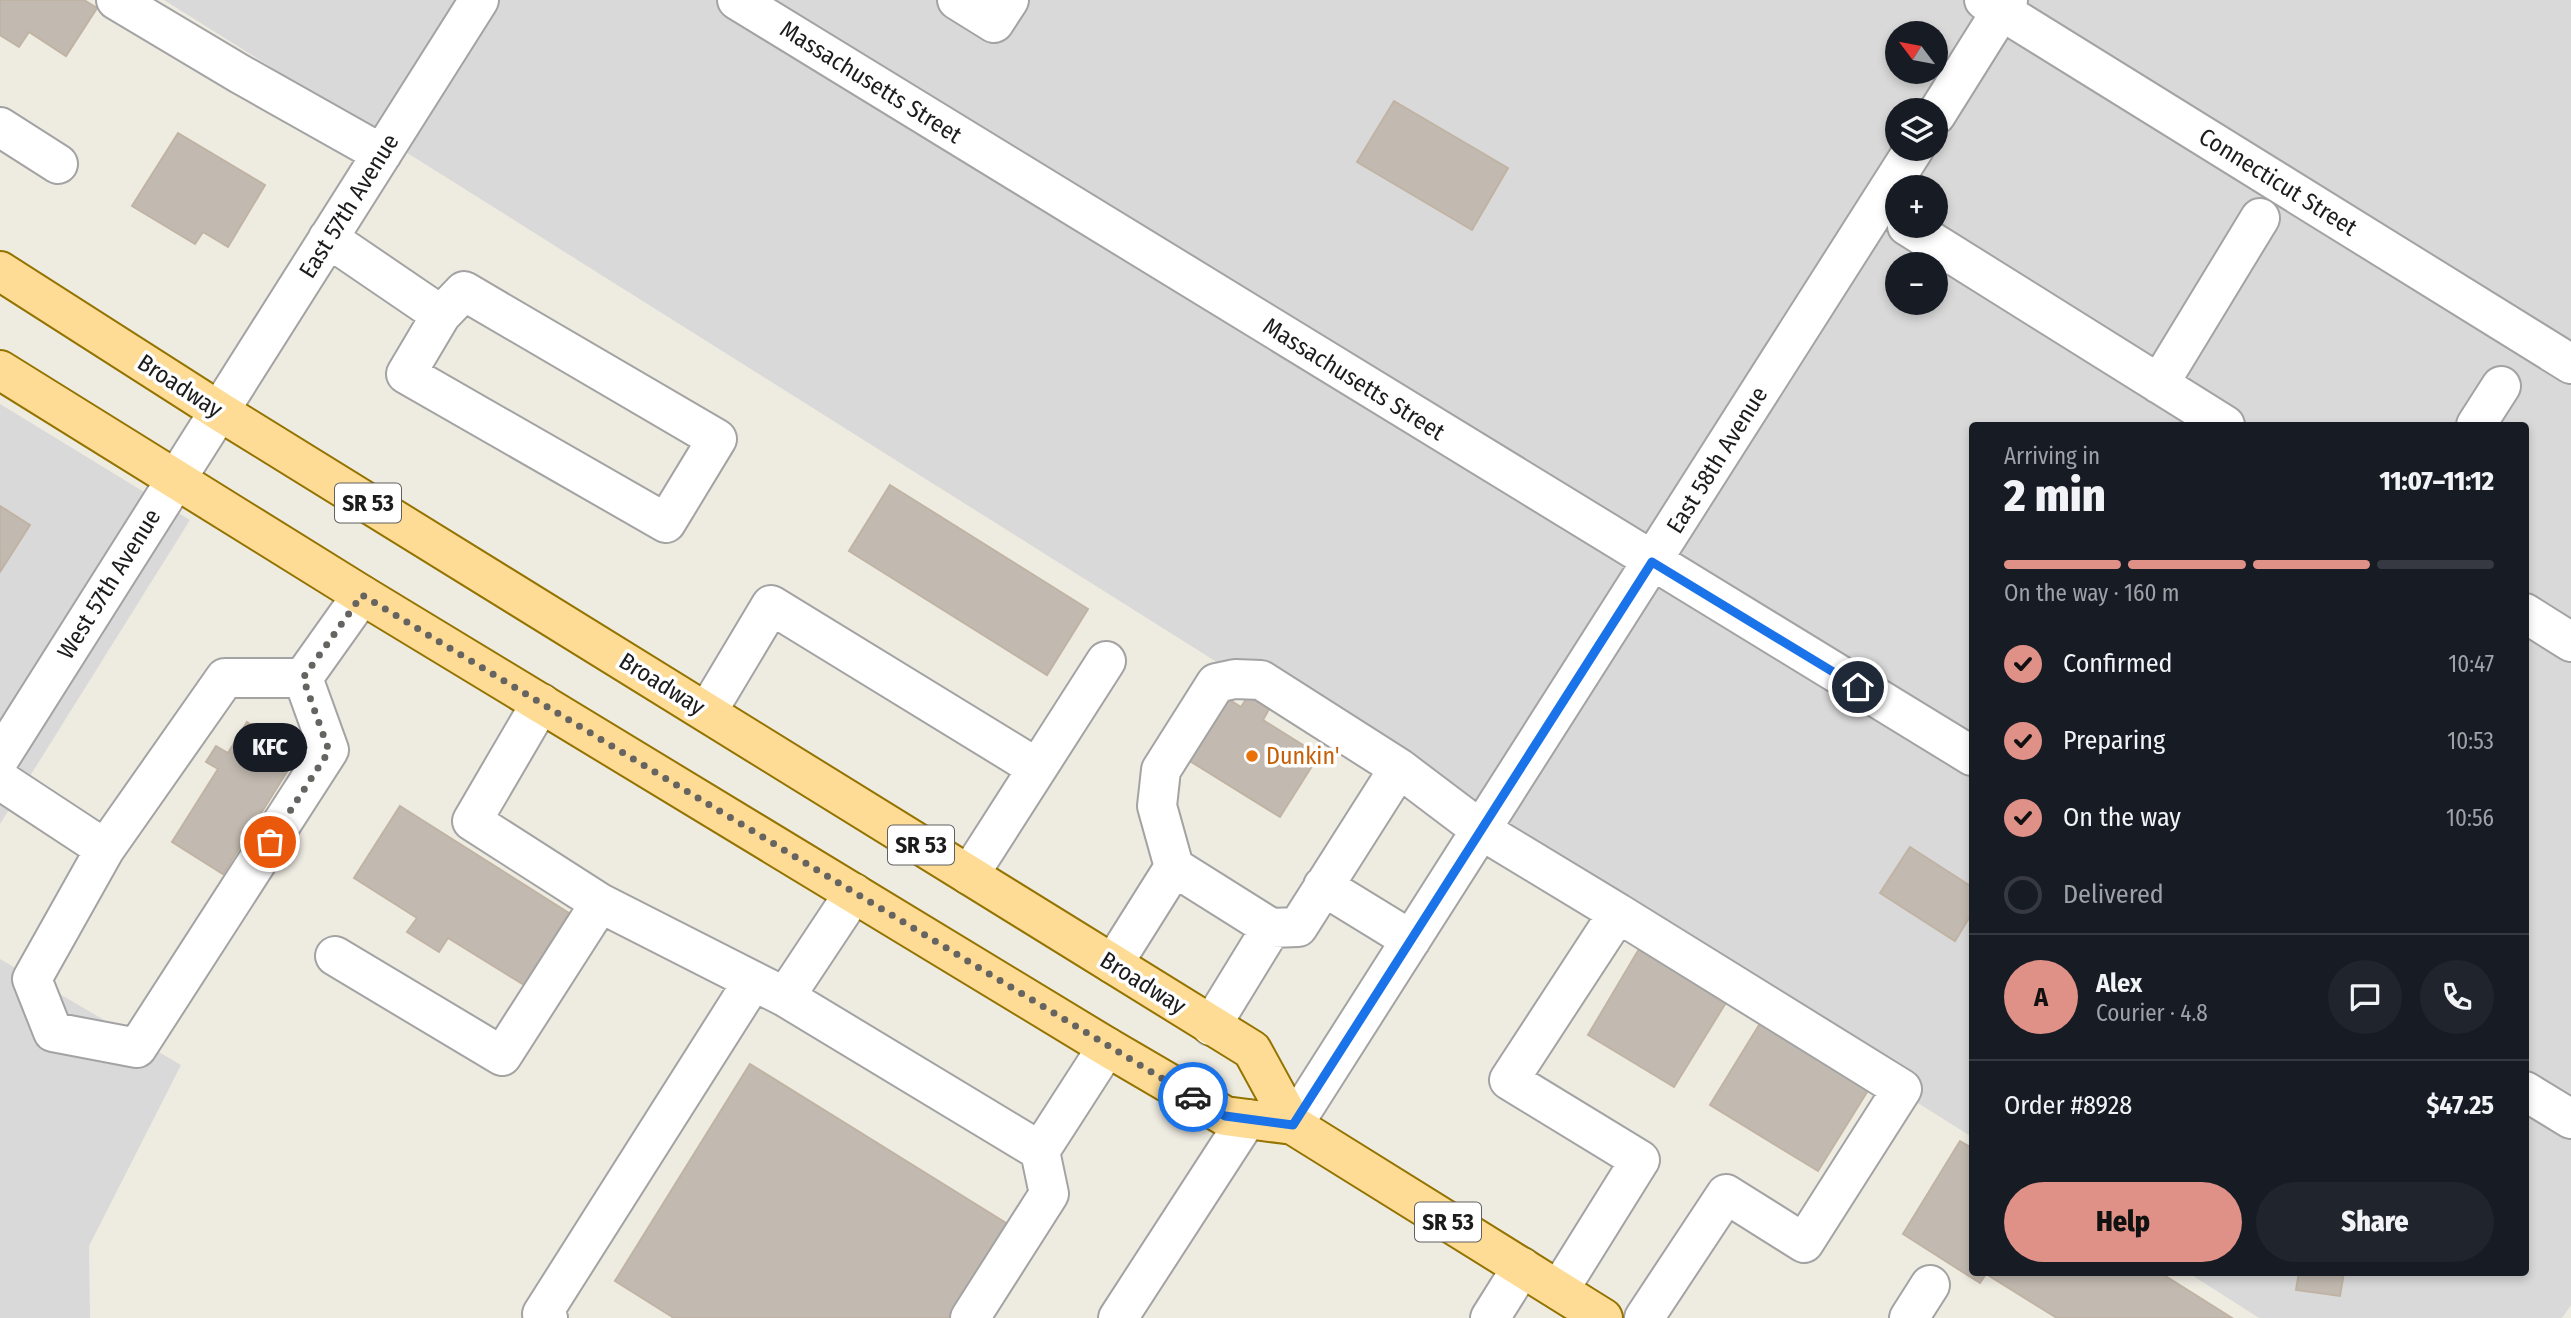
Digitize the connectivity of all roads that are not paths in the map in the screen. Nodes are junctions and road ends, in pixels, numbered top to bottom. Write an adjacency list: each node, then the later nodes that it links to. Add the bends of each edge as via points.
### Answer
1 (116, 0): 9 (street)
2 (479, 0): 9 (street, East 57th Avenue)
3 (737, 0): 25 (street, Massachusetts Street)
4 (957, 0): 5 (street, via 994,23)
5 (1009, 0)
6 (1998, 4): 7 (street); 17 (street, Connecticut Street)
7 (1945, 98)
8 (0, 127): 10 (street)
9 (382, 154): 13 (street, East 57th Avenue)
10 (58, 164)
11 (2260, 218): 19 (street)
12 (1885, 230): 25 (street, East 58th Avenue)
13 (328, 238): 16 (street); 21 (street, East 57th Avenue)
14 (1927, 238): 19 (street)
15 (0, 271): 21 (main road, Broadway / SR 53)
16 (441, 316): 16 (street, via 406,374 666,523 717,439 464,291)
17 (2571, 364)
18 (0, 370): 24 (main road, Broadway / SR 53)
19 (2159, 384): 22 (street)
20 (2501, 386): 23 (street)
21 (219, 411): 24 (street, West 57th Avenue); 32 (main road, Broadway / SR 53)
22 (2220, 422)
23 (2478, 422)
24 (175, 478): 26 (main road, Broadway / SR 53); 34 (street, West 57th Avenue)
25 (1652, 562): 33 (street, Massachusetts Street); 38 (street, East 58th Avenue)
26 (362, 595): 30 (street); 31 (main road, Broadway / SR 53)
27 (2529, 616): 28 (street)
28 (2571, 642)
29 (1106, 661): 35 (street)
30 (303, 678): 39 (street, via 225,678); 39 (street, via 329,751 137,1048 54,1032 32,979)
31 (541, 703): 43 (main road, Broadway / SR 53); 44 (street, via 472,821)
32 (707, 712): 35 (street, via 771,606); 41 (main road, Broadway / SR 53)
33 (1969, 754)
34 (0, 758)
35 (1037, 768): 41 (street)
36 (1399, 768): 38 (street); 40 (street, via 1261,680 1216,683 1161,770 1157,806); 42 (street)
37 (0, 780): 39 (street)
38 (1481, 830): 45 (street); 47 (street, East 58th Avenue)
39 (105, 849)
40 (1174, 867): 46 (street); 49 (street)
41 (969, 875): 49 (main road, Broadway / SR 53)
42 (1323, 886): 46 (street, via 1298,927); 47 (street)
43 (854, 893): 50 (street); 52 (main road, Broadway / SR 53)
44 (600, 903): 48 (street, via 502,1056); 50 (street)
45 (1618, 913): 60 (street, via 1508,1080 1640,1160); 66 (street, via 1902,1089 1804,1243 1726,1194)
46 (1271, 928): 51 (street)
47 (1411, 940): 56 (street, East 58th Avenue)
48 (335, 956)
49 (1113, 964): 51 (main road, Broadway / SR 53)
50 (769, 989): 57 (street); 61 (street, via 542,1314)
51 (1211, 1026): 56 (main road, Broadway / SR 53, via 1252,1050)
52 (1107, 1047): 54 (main road, Broadway / SR 53, via 1225,1116); 57 (street)
53 (2529, 1093): 55 (street)
54 (1247, 1119): 56 (main road, Broadway / SR 53); 63 (street)
55 (2571, 1119)
56 (1293, 1125): 58 (main road, Broadway / SR 53)
57 (1040, 1151): 62 (street, via 1049,1194)
58 (1522, 1267): 60 (main road, Broadway / SR 53); 64 (street)
59 (1930, 1285): 67 (street)
60 (1559, 1290): 65 (main road, Broadway / SR 53)
61 (548, 1318)
62 (970, 1318)
63 (1118, 1318)
64 (1490, 1318)
65 (1603, 1318)
66 (1644, 1318)
67 (1909, 1318)

